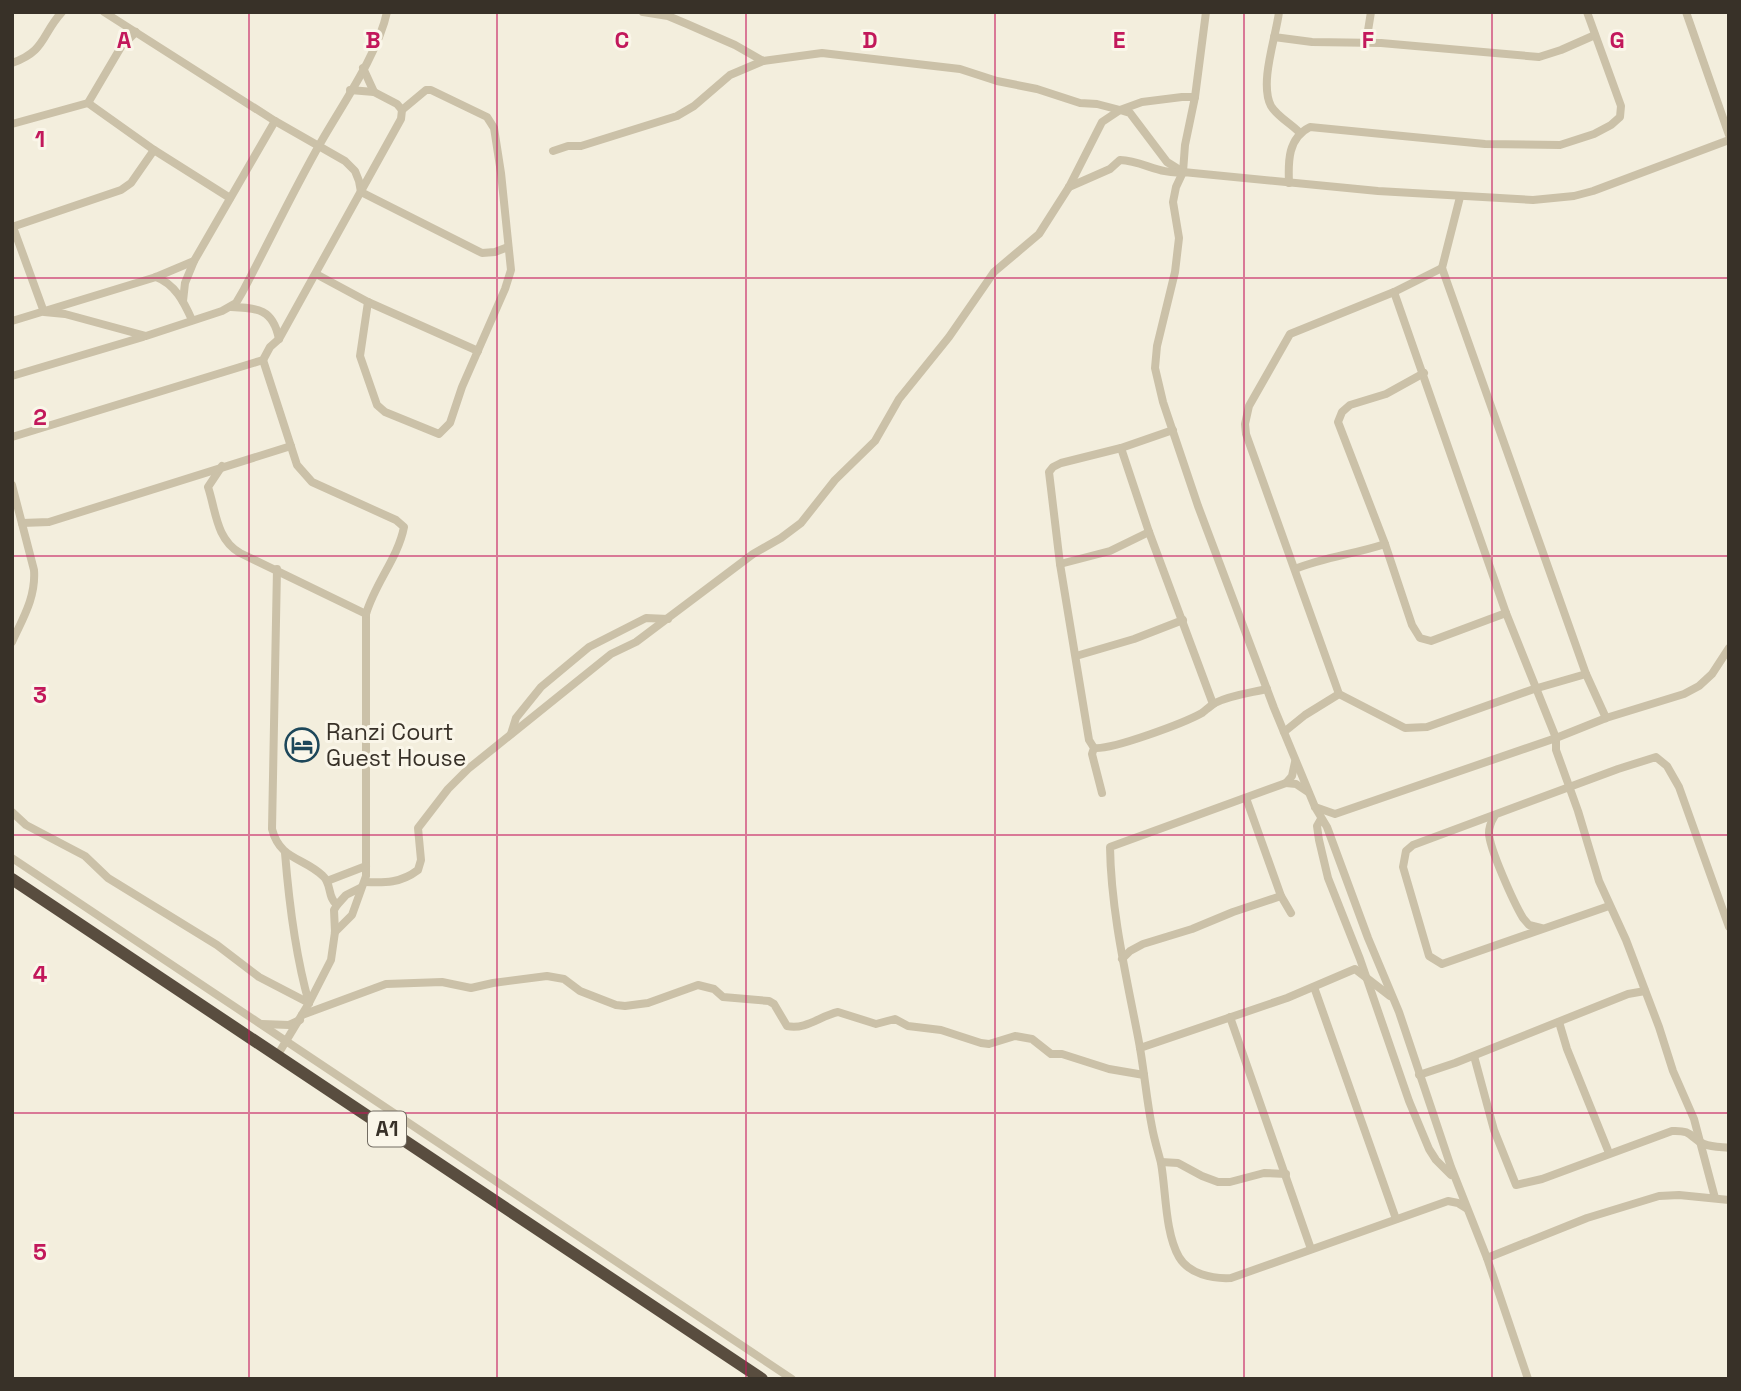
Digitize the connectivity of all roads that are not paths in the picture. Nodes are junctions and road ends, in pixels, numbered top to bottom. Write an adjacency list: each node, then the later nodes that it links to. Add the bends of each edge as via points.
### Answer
1 (62, 12): 15 (street, via 37,49)
2 (104, 12): 10 (street)
3 (387, 12): 16 (street)
4 (643, 12): 14 (street, via 668,16)
5 (1206, 12): 19 (street)
6 (1279, 12): 12 (street)
7 (1371, 12): 13 (street)
8 (1587, 12): 11 (street)
9 (1686, 12): 26 (street)
10 (136, 32): 20 (street, via 121,47); 23 (street)
11 (1595, 36): 13 (street, via 1539,57); 25 (street, via 1621,106 1620,117 1577,141 1485,144 1310,127)
12 (1274, 37): 13 (street); 25 (street, via 1269,102)
13 (1366, 43)
14 (762, 61): 22 (street, via 822,53 960,69); 30 (street, via 730,75 677,116)
15 (12, 63)
16 (363, 68): 17 (street); 18 (street)
17 (350, 90): 18 (street); 28 (street)
18 (374, 92): 21 (street)
19 (1195, 97): 22 (street, via 1142,102); 31 (street)
20 (88, 103): 24 (street); 29 (street)
21 (402, 110): 34 (street); 38 (street, via 431,90 487,117 494,128 502,173)
22 (1120, 110): 31 (street, via 1130,113 1167,162); 33 (street, via 1102,122)
23 (275, 121): 28 (street); 36 (street)
24 (12, 124)
25 (1299, 132): 32 (street, via 1290,152)
26 (1729, 135)
27 (1729, 140): 35 (street, via 1574,196 1533,200)
28 (318, 146): 34 (street, via 355,171); 47 (street)
29 (154, 150): 36 (street); 37 (street, via 121,190)
30 (553, 151)
31 (1184, 172): 32 (street); 33 (street, via 1162,172 1120,160); 58 (street, via 1173,202 1179,238 1155,368)
32 (1289, 183): 35 (street)
33 (1069, 187): 74 (street, via 1039,234 994,272 899,399 875,441 835,480 801,523)
34 (361, 192): 38 (street, via 482,253); 41 (street)
35 (1460, 197): 40 (street)
36 (230, 198): 39 (street)
37 (13, 227): 48 (street)
38 (508, 247): 54 (street, via 511,270)
39 (194, 261): 42 (street); 44 (street)
40 (1442, 268): 43 (street); 79 (street)
41 (316, 274): 45 (street); 53 (street)
42 (156, 276): 44 (street); 46 (street)
43 (1394, 292): 56 (street); 71 (street, via 1290,334 1249,406 1246,434)
44 (183, 301): 50 (street)
45 (368, 302): 54 (street); 54 (street, via 360,356 377,405 418,427 439,434 450,423)
46 (70, 304): 48 (street); 49 (street)
47 (231, 307): 50 (street); 53 (street, via 266,313 273,318)
48 (44, 312): 49 (street); 51 (street)
49 (78, 318): 52 (street)
50 (192, 320): 52 (street)
51 (12, 321)
52 (146, 336): 57 (street)
53 (279, 338): 55 (street)
54 (478, 351)
55 (263, 360): 59 (street); 60 (street)
56 (1424, 373): 68 (street, via 1386,394 1350,405 1338,422); 72 (street)
57 (12, 376)
58 (1173, 430): 61 (street); 80 (street)
59 (12, 437)
60 (290, 446): 62 (street); 73 (street, via 297,465 312,482 404,527)
61 (1121, 448): 67 (street); 69 (street, via 1050,470)
62 (222, 466): 63 (street); 65 (street)
63 (187, 477): 65 (street); 66 (street, via 49,522)
64 (12, 485): 66 (street)
65 (208, 487): 70 (street, via 227,543)
66 (22, 523): 76 (street, via 34,570 34,595)
67 (1149, 532): 69 (street, via 1110,551); 75 (street)
68 (1385, 544): 71 (street); 72 (street, via 1420,638 1431,641)
69 (1060, 564): 78 (street)
70 (277, 569): 73 (street); 101 (street, via 272,829)
71 (1295, 569): 82 (street)
72 (1506, 613): 81 (street)
73 (366, 614): 103 (street)
74 (668, 619): 86 (street, via 611,654); 86 (street, via 646,618 589,647 541,687 516,718)
75 (1183, 621): 78 (street); 83 (street)
76 (12, 642)
77 (1729, 648): 84 (street, via 1699,686)
78 (1076, 656): 88 (street)
79 (1586, 674): 81 (street); 84 (street)
80 (1267, 689): 83 (street); 85 (street)
81 (1534, 689): 82 (street, via 1413,729); 87 (street)
82 (1339, 694): 85 (street)
83 (1213, 704): 88 (street, via 1191,718 1124,744)
84 (1606, 718): 87 (street)
85 (1284, 732): 89 (street)
86 (511, 734): 106 (street, via 447,789 422,822 418,870 391,883)
87 (1556, 738): 91 (street); 97 (street)
88 (1094, 748): 92 (street)
89 (1295, 762): 90 (street); 93 (street)
90 (1286, 783): 93 (street); 94 (street)
91 (1569, 788): 98 (street); 109 (street); 111 (street, via 1640,761 1656,757 1662,761 1679,787)
92 (1102, 793)
93 (1310, 793): 95 (street)
94 (1246, 798): 107 (street); 115 (street, via 1110,847)
95 (1315, 807): 97 (street); 99 (street)
96 (12, 813): 122 (street, via 85,856 108,878 259,976)
97 (1335, 814): 100 (street)
98 (1494, 817): 112 (street, via 1489,834 1495,857 1523,918); 112 (street, via 1406,851 1403,867 1429,956 1442,964)
99 (1321, 819): 100 (street); 116 (street, via 1317,825 1328,878)
100 (1327, 827): 114 (street)
101 (285, 853): 105 (street); 122 (street, via 297,956)
102 (12, 858): 126 (street)
103 (366, 866): 105 (street); 106 (street)
104 (12, 879): 129 (highway, A1)
105 (327, 881): 108 (street, via 329,896)
106 (362, 885): 108 (street); 113 (street, via 352,915)
107 (1281, 896): 110 (street); 115 (street, via 1143,944)
108 (337, 905): 113 (street)
109 (1609, 906): 112 (street); 120 (street)
110 (1291, 913)
111 (1729, 927)
112 (1541, 928)
113 (335, 932): 122 (street, via 331,960)
114 (1368, 938): 116 (street); 121 (street)
115 (1122, 959): 128 (street)
116 (1360, 959): 117 (street); 118 (street)
117 (1355, 969): 118 (street); 119 (street)
118 (1366, 977): 121 (street); 138 (street, via 1422,1135)
119 (1314, 987): 124 (street); 143 (street)
120 (1645, 991): 125 (street); 133 (street)
121 (1392, 998): 132 (street)
122 (309, 1003): 123 (street)
123 (301, 1017): 126 (street, via 289,1024); 127 (street); 131 (street, via 396,983 442,982 471,988 558,977 580,991 625,1006 698,985 723,997 769,1001 787,1027 838,1012 876,1024 895,1019 981,1043 1016,1036 1032,1039 1051,1054)
124 (1230, 1017): 128 (street); 137 (street)
125 (1559, 1022): 130 (street); 135 (street)
126 (259, 1024): 127 (street)
127 (286, 1041): 129 (street); 147 (street)
128 (1140, 1048): 131 (street)
129 (277, 1056): 146 (highway, A1)
130 (1474, 1056): 132 (street); 135 (street, via 1494,1130 1516,1185)
131 (1144, 1074): 136 (street)
132 (1419, 1075): 138 (street)
133 (1702, 1143): 134 (street); 135 (street, via 1684,1130 1672,1131); 139 (street)
134 (1729, 1148)
135 (1609, 1153)
136 (1161, 1162): 137 (street, via 1178,1163 1218,1182 1264,1173); 144 (street, via 1171,1235 1177,1254 1192,1270 1231,1278)
137 (1286, 1174): 144 (street)
138 (1456, 1182): 141 (street, via 1454,1196); 142 (street)
139 (1716, 1199): 140 (street); 145 (street, via 1659,1196 1587,1218)
140 (1729, 1200)
141 (1448, 1201): 142 (street); 143 (street)
142 (1466, 1209): 145 (street)
143 (1396, 1219): 144 (street)
144 (1311, 1249)
145 (1487, 1258): 148 (street)
146 (762, 1379)
147 (792, 1379)
148 (1528, 1379)

